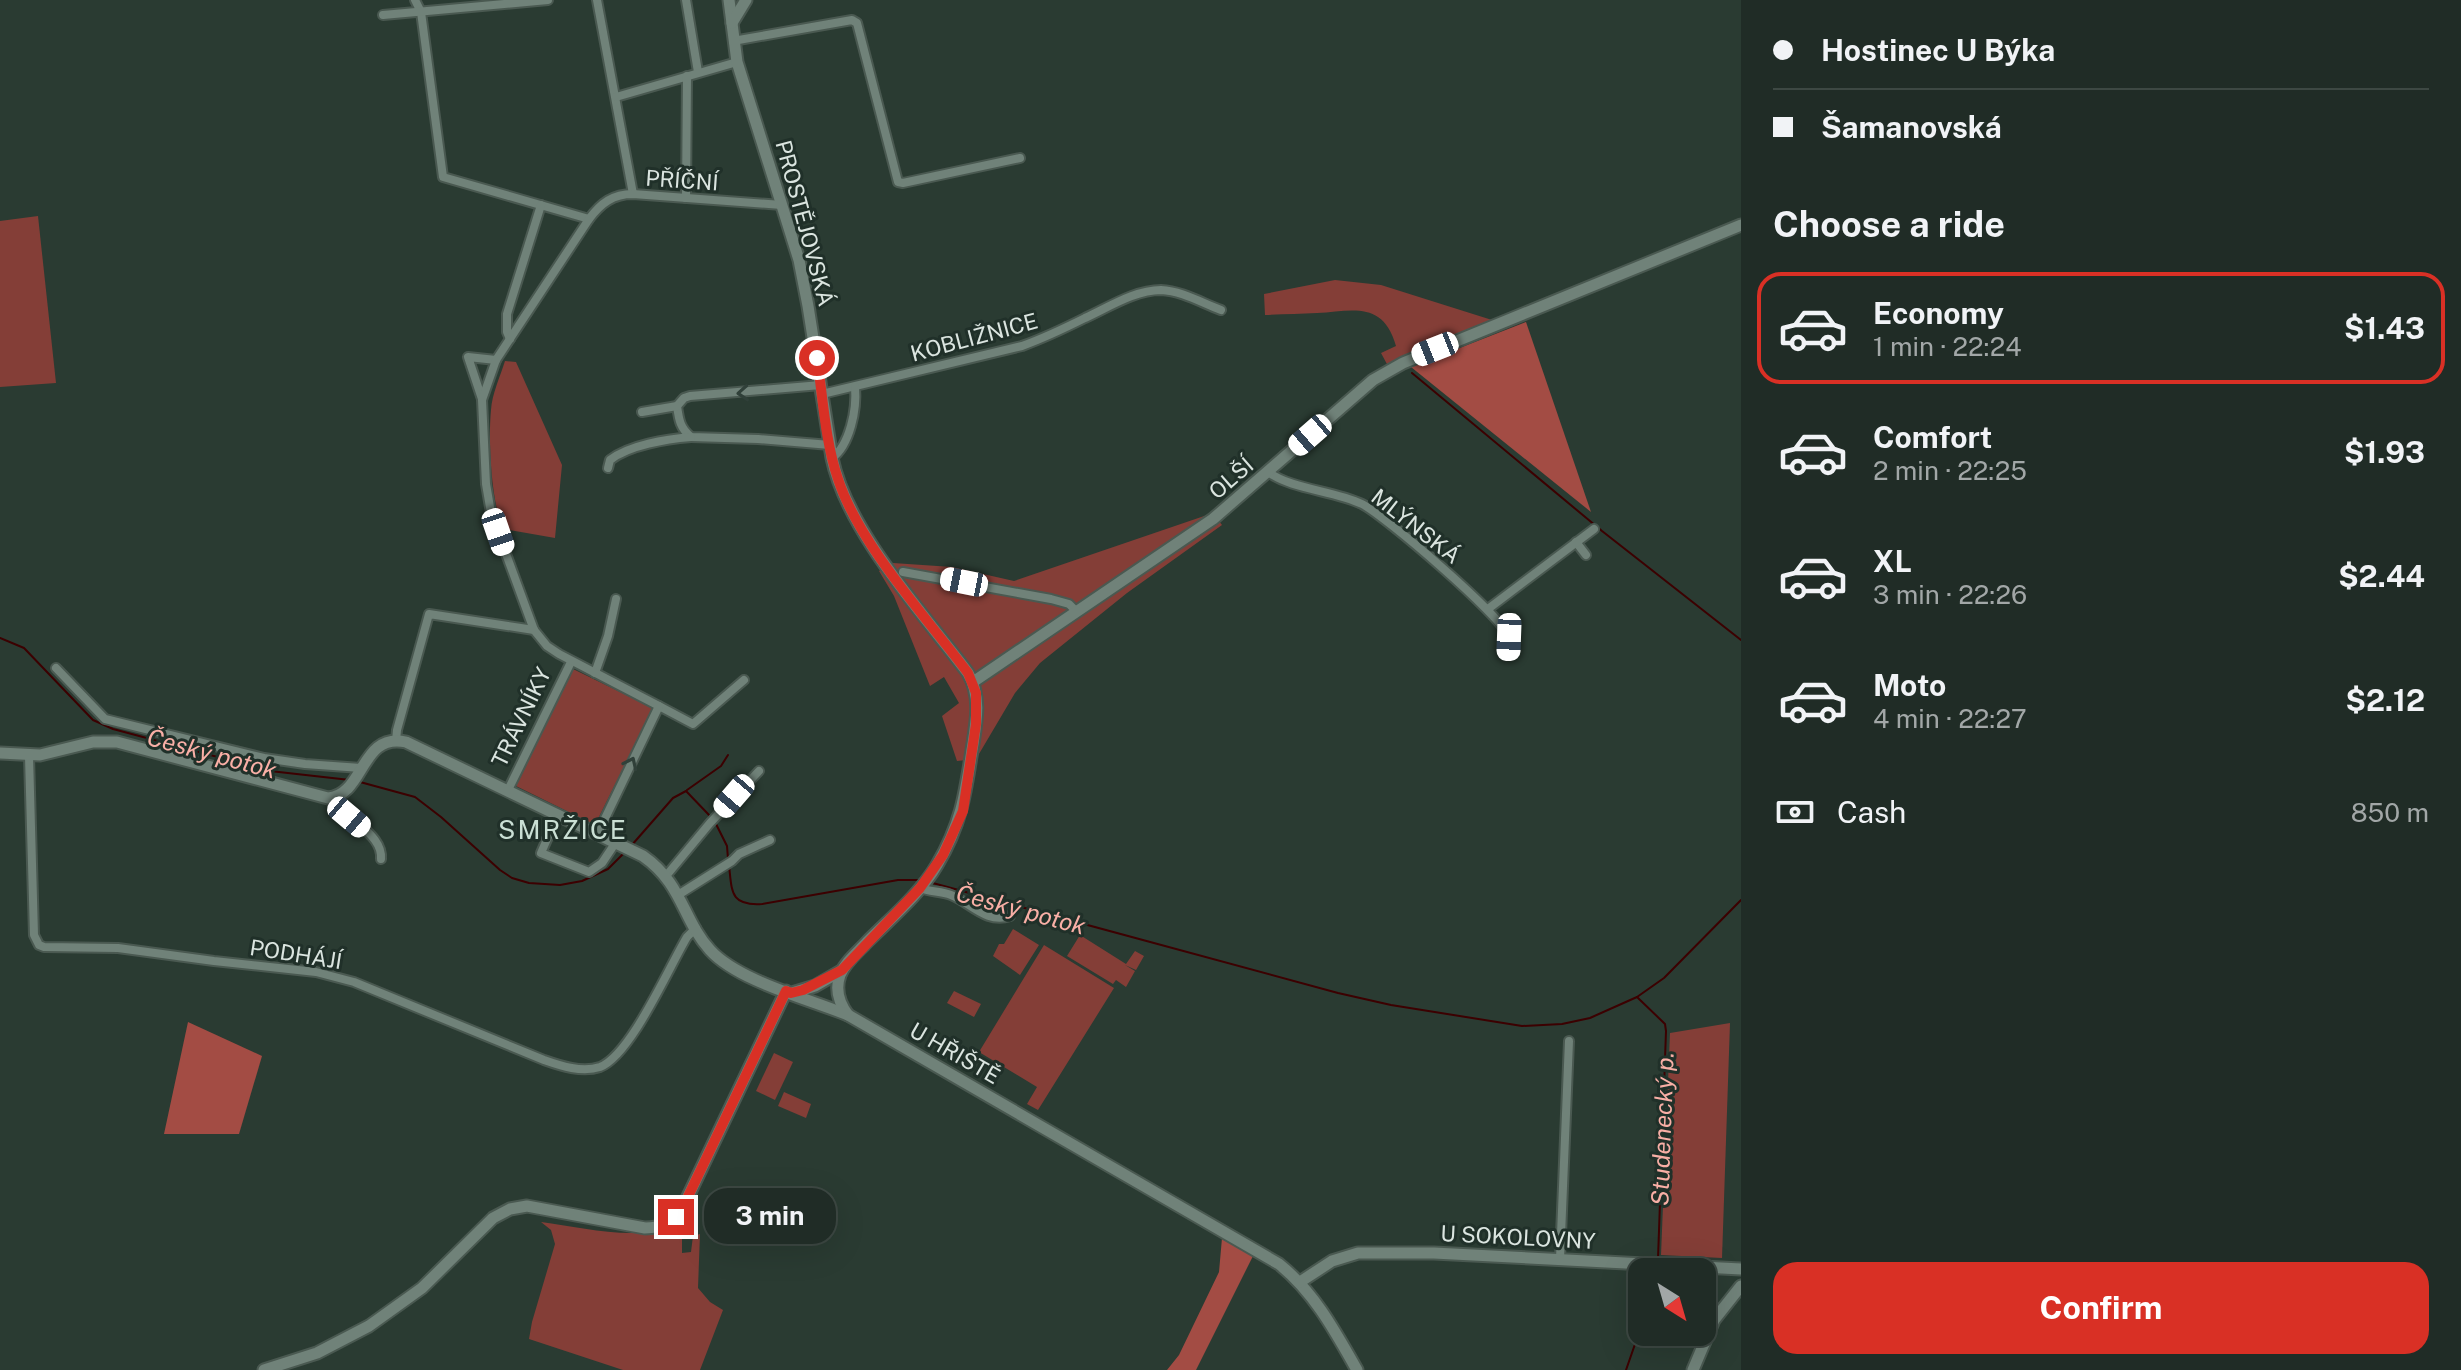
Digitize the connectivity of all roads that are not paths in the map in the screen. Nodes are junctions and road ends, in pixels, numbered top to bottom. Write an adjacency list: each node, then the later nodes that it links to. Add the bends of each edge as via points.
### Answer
1 (415, 0): 7 (street)
2 (548, 0): 7 (street)
3 (597, 0): 14 (street)
4 (686, 0): 12 (street)
5 (729, 0): 9 (street, PROSTĚJOVSKÁ)
6 (746, 0): 9 (street)
7 (421, 12): 8 (street); 18 (street, via 443,177)
8 (383, 15)
9 (732, 23): 10 (street, PROSTĚJOVSKÁ)
10 (733, 41): 11 (street, PROSTĚJOVSKÁ); 15 (street, via 857,23 898,182)
11 (737, 62): 12 (street); 19 (street, PROSTĚJOVSKÁ)
12 (698, 72): 13 (street)
13 (687, 76): 14 (street); 17 (street)
14 (616, 97): 16 (street)
15 (1020, 158)
16 (633, 194): 17 (street, PŘÍČNÍ); 20 (street, PŘÍČNÍ, via 615,196)
17 (686, 198): 19 (street, PŘÍČNÍ)
18 (541, 205): 20 (street); 23 (street, via 508,306)
19 (782, 205): 26 (street, PROSTĚJOVSKÁ, via 805,287)
20 (589, 219): 23 (street, PŘÍČNÍ)
21 (1741, 225): 34 (street, OLŠÍ, via 1403,363 1373,380)
22 (1221, 310): 25 (street, KOBLIŽNICE, via 1179,293 1148,292 1022,346)
23 (510, 339): 24 (street, PŘÍČNÍ)
24 (496, 360): 27 (street, PŘÍČNÍ); 27 (street, via 468,357)
25 (855, 387): 26 (street, KOBLIŽNICE); 32 (street, via 854,413 843,446)
26 (822, 390): 28 (street, KOBLIŽNICE, one-way to 28, via 690,396); 31 (street, PROSTĚJOVSKÁ)
27 (482, 400): 42 (street, via 491,513)
28 (677, 406): 29 (street, KOBLIŽNICE); 30 (street, via 683,431)
29 (642, 412)
30 (691, 437): 31 (street); 33 (street, via 620,454)
31 (830, 445): 32 (street, PROSTĚJOVSKÁ)
32 (832, 458): 48 (street, PROSTĚJOVSKÁ, via 844,496 869,540)
33 (608, 468)
34 (1268, 472): 40 (street, MLÝNSKÁ, via 1375,511); 41 (street, OLŠÍ, via 1213,519)
35 (1594, 529): 36 (street)
36 (1576, 542): 37 (street); 40 (street)
37 (1586, 555)
38 (903, 572): 41 (street, via 1051,599)
39 (616, 599): 46 (street)
40 (1488, 609): 43 (street, MLÝNSKÁ, via 1509,637)
41 (1076, 611): 48 (street, OLŠÍ)
42 (534, 630): 44 (street); 50 (street, via 429,614)
43 (1508, 655)
44 (571, 662): 46 (street); 55 (street, TRÁVNÍKY)
45 (56, 668): 53 (street, via 105,719 264,758)
46 (595, 673): 49 (street)
47 (744, 680): 49 (street, via 693,724)
48 (973, 682): 63 (street, via 977,714 963,811)
49 (659, 706): 58 (street, one-way to 49)
50 (396, 741): 53 (street, via 376,749); 55 (street, TRÁVNÍKY)
51 (0, 753): 52 (street)
52 (29, 756): 56 (street, via 117,742 320,797); 66 (street, PODHÁJÍ, via 34,935 44,947 118,948 316,972 354,982 544,1060 589,1069 620,1053)
53 (359, 771): 56 (street)
54 (759, 771): 62 (street)
55 (508, 790): 57 (street, TRÁVNÍKY)
56 (337, 797): 61 (street, via 344,812 378,843)
57 (558, 814): 58 (street, TRÁVNÍKY); 60 (street, via 541,853 589,872)
58 (598, 833): 60 (street, TRÁVNÍKY)
59 (770, 840): 64 (street)
60 (618, 843): 62 (street, TRÁVNÍKY)
61 (381, 859)
62 (666, 876): 64 (street, TRÁVNÍKY)
63 (921, 887): 65 (street, via 960,899 983,915); 67 (street)
64 (678, 895): 66 (street, TRÁVNÍKY)
65 (1010, 916)
66 (696, 928): 68 (street, TRÁVNÍKY, via 723,961)
67 (842, 970): 68 (street, via 815,986); 69 (street, via 838,993)
68 (789, 992): 69 (street, U HŘIŠTĚ); 75 (street, via 672,1220 657,1228 640,1228 527,1206 510,1209 493,1218 422,1288 369,1326 317,1353)
69 (848, 1015): 73 (street, U HŘIŠTĚ, via 1259,1251)
70 (1569, 1041): 71 (street)
71 (1560, 1259): 72 (street, U SOKOLOVNY); 73 (street, U SOKOLOVNY, via 1358,1253 1332,1261)
72 (1741, 1269)
73 (1300, 1282): 76 (street, U HŘIŠTĚ)
74 (1741, 1286): 77 (street, via 1714,1320)
75 (264, 1370)
76 (1357, 1370)
77 (1693, 1370)

